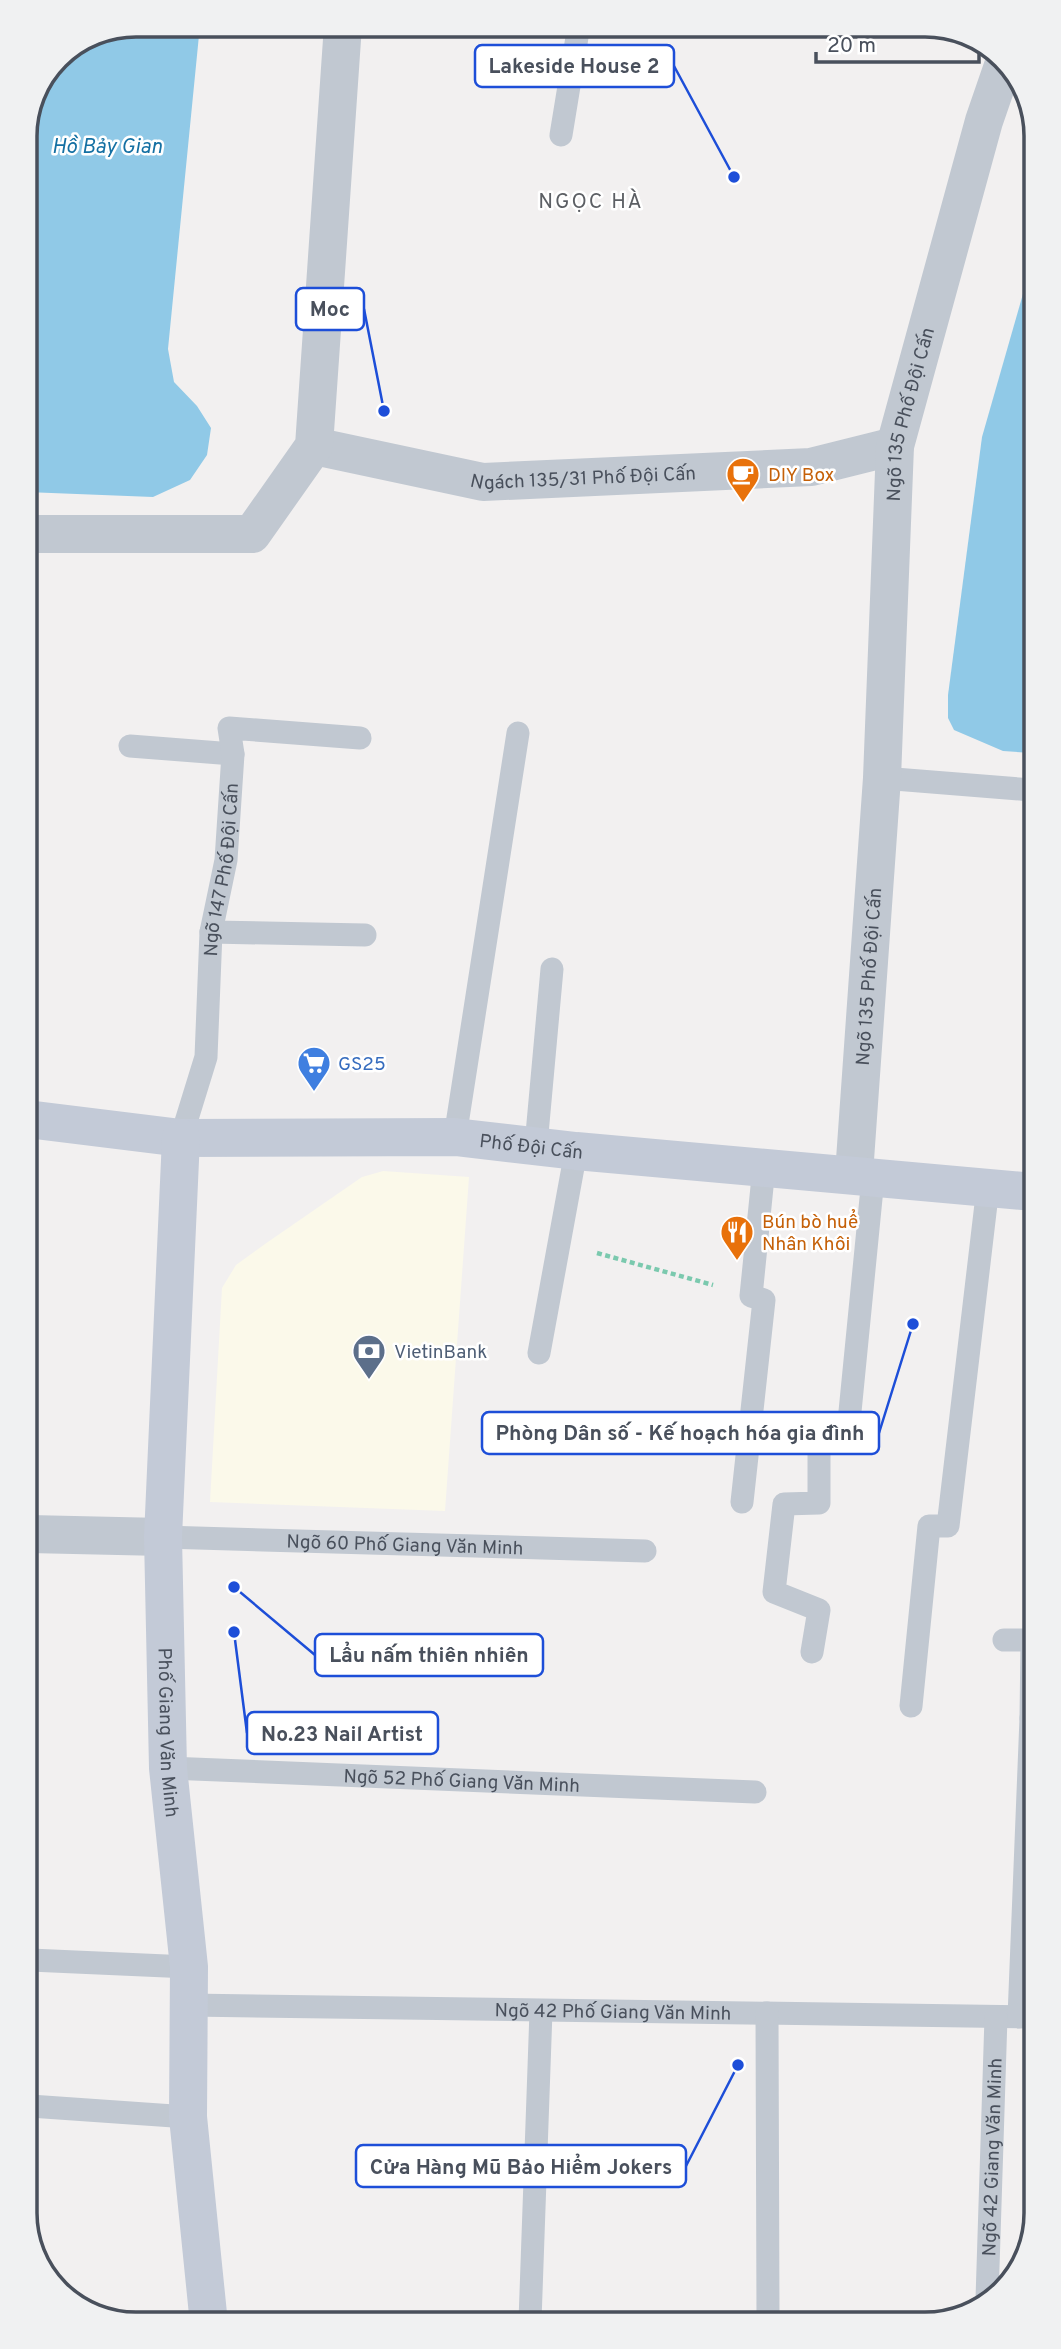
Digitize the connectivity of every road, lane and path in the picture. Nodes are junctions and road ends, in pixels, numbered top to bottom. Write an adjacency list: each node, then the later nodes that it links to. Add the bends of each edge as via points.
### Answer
1 (342, 37): 5 (street)
2 (577, 37): 4 (lane)
3 (1001, 73): 6 (street, Ngõ 135 Phố Đội Cấn)
4 (561, 135)
5 (314, 446): 6 (street, Ngách 135/31 Phố Đội Cấn, via 482,482 811,467); 7 (street, via 252,534)
6 (895, 446): 12 (street, Ngõ 135 Phố Đội Cấn)
7 (37, 534)
8 (518, 733): 18 (lane)
9 (360, 738): 11 (lane, Ngõ 147 Phố Đội Cấn, via 229,727)
10 (130, 746): 11 (lane)
11 (233, 754): 14 (lane, Ngõ 147 Phố Đội Cấn, via 226,860)
12 (882, 778): 13 (lane); 23 (street, Ngõ 135 Phố Đội Cấn)
13 (1024, 789)
14 (212, 932): 15 (lane); 19 (lane, Ngõ 147 Phố Đội Cấn, via 206,1057)
15 (365, 935)
16 (552, 968): 20 (lane)
17 (37, 1120): 19 (street, Phố Đội Cấn)
18 (456, 1137): 19 (street, Phố Đội Cấn); 20 (street, Phố Đội Cấn)
19 (181, 1139): 31 (street, Phố Giang Văn Minh)
20 (536, 1145): 21 (street, Phố Đội Cấn)
21 (576, 1151): 22 (street, Phố Đội Cấn); 26 (lane)
22 (765, 1167): 23 (street, Phố Đội Cấn); 27 (lane)
23 (863, 1176): 24 (street, Phố Đội Cấn); 35 (lane, via 847,1442 819,1444 819,1503 784,1504 774,1592 819,1610)
24 (988, 1187): 25 (street, Phố Đội Cấn); 36 (lane, via 948,1526 929,1526)
25 (1024, 1191)
26 (559, 1242): 27 (path); 28 (lane)
27 (751, 1296): 29 (lane, via 764,1300)
28 (539, 1353)
29 (742, 1502)
30 (37, 1534): 31 (street)
31 (163, 1537): 32 (lane, Ngõ 60 Phố Giang Văn Minh); 37 (street, Phố Giang Văn Minh)
32 (645, 1551)
33 (1004, 1640): 34 (lane, Ngõ 42 Giang Văn Minh)
34 (1024, 1640)
35 (812, 1652)
36 (911, 1706)
37 (169, 1768): 38 (lane, Ngõ 52 Phố Giang Văn Minh); 41 (street, Phố Giang Văn Minh)
38 (755, 1792)
39 (1024, 1886): 45 (lane, Ngõ 42 Giang Văn Minh)
40 (37, 1960): 41 (lane)
41 (189, 1967): 42 (street, Phố Giang Văn Minh)
42 (189, 2005): 43 (lane, Ngõ 42 Phố Giang Văn Minh); 47 (street, Phố Giang Văn Minh)
43 (541, 2011): 44 (lane, Ngõ 42 Phố Giang Văn Minh); 50 (lane)
44 (767, 2013): 45 (lane, Ngõ 42 Phố Giang Văn Minh); 51 (lane)
45 (1017, 2017): 48 (lane, Ngõ 42 Giang Văn Minh)
46 (37, 2106): 47 (lane)
47 (188, 2117): 49 (street, Phố Giang Văn Minh)
48 (988, 2290)
49 (208, 2312)
50 (530, 2312)
51 (768, 2312)

